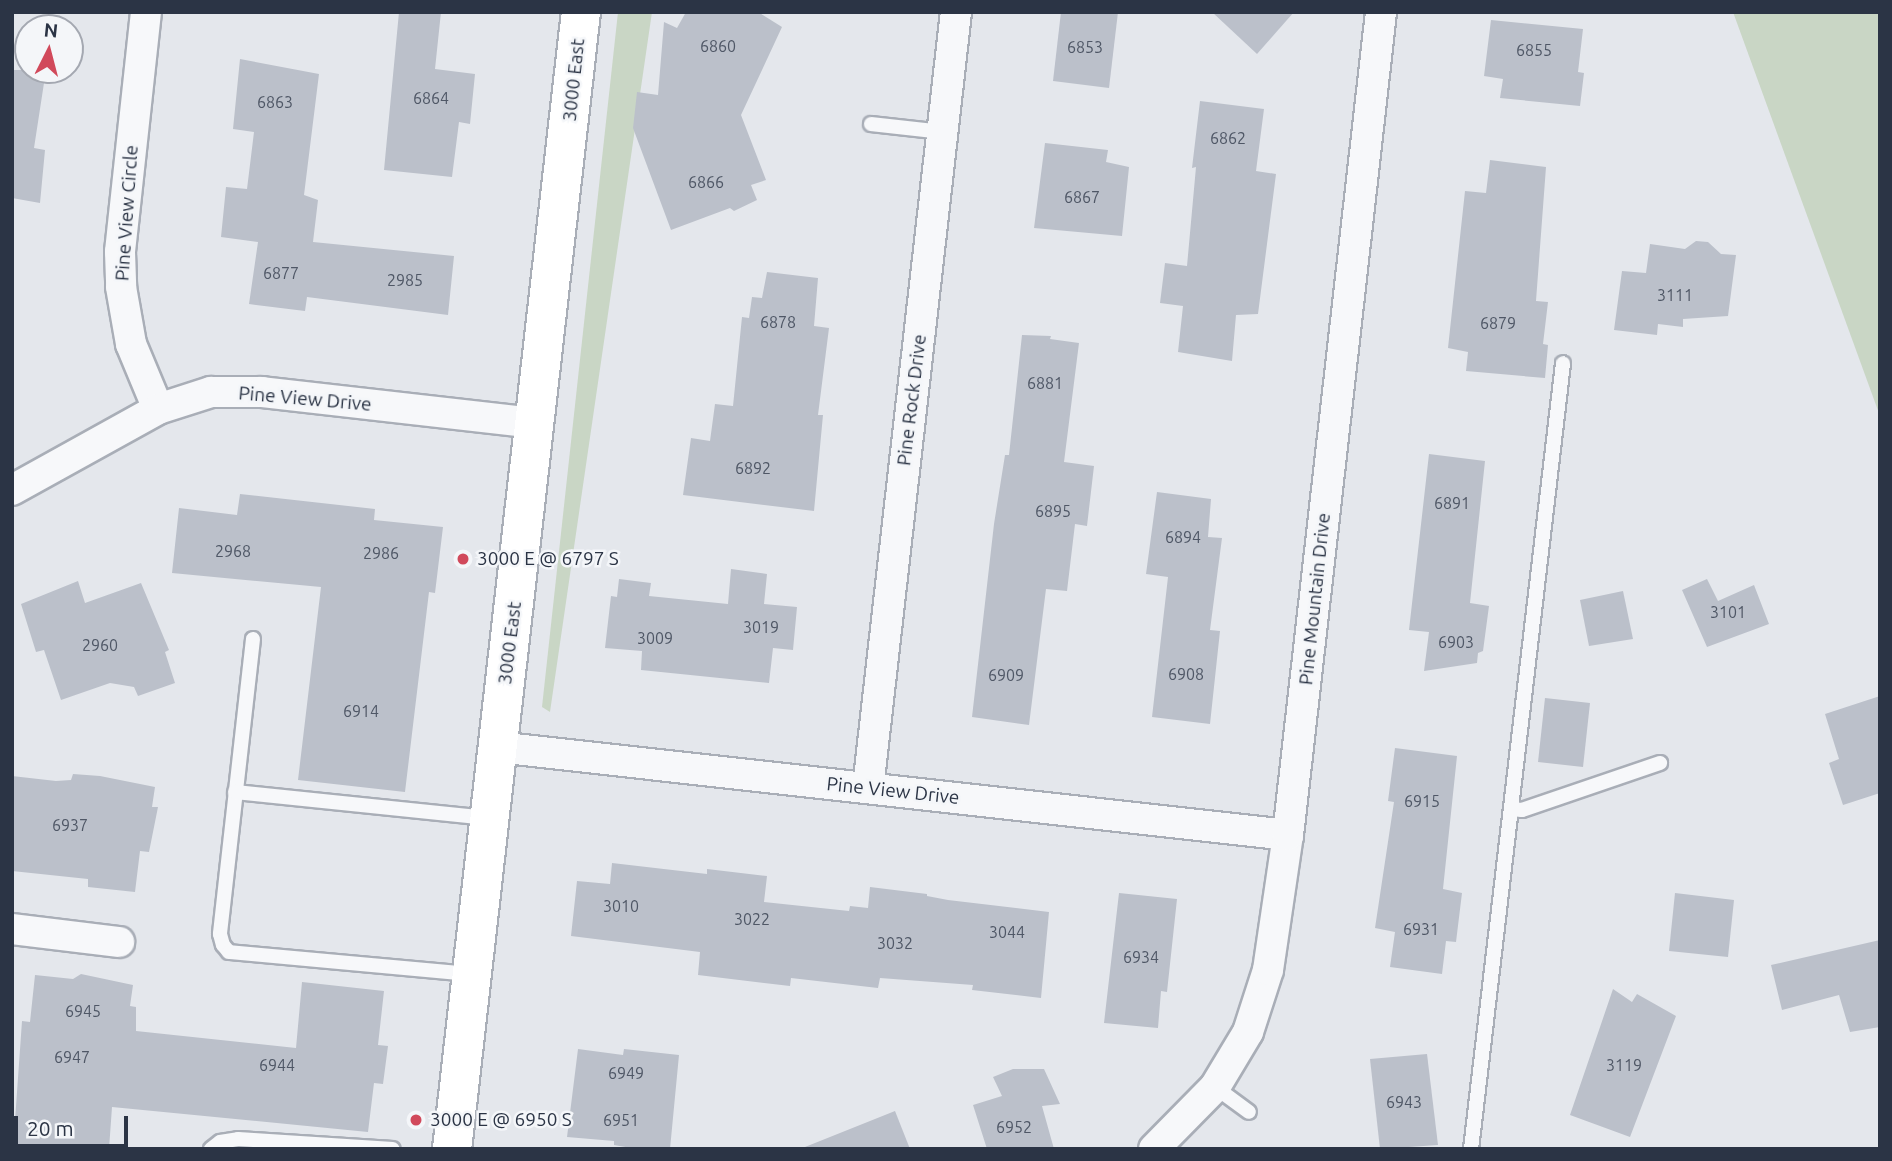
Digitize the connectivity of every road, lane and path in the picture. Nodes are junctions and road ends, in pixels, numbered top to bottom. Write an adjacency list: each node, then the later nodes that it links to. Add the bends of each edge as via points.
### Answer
1 (146, 12): 8 (street, Pine View Circle, via 120,252 131,344)
2 (581, 12): 9 (main road, 3000 East)
3 (956, 12): 6 (street, Pine Rock Drive)
4 (1381, 12): 18 (street, Pine Mountain Drive)
5 (871, 124): 6 (lane)
6 (943, 132): 14 (street, Pine Rock Drive)
7 (1563, 363): 16 (lane)
8 (158, 409): 9 (street, Pine View Drive, via 211,392 262,392); 10 (street, Pine View Drive)
9 (536, 423): 12 (main road, 3000 East)
10 (12, 490)
11 (253, 639): 15 (lane)
12 (498, 747): 14 (street, Pine View Drive); 17 (main road, 3000 East)
13 (1660, 763): 16 (lane, via 1522,810)
14 (868, 788): 18 (street, Pine View Drive)
15 (236, 792): 17 (lane); 21 (lane, via 220,934 229,952)
16 (1511, 808): 28 (lane)
17 (490, 818): 21 (main road, 3000 East)
18 (1288, 835): 22 (street, Pine Mountain Drive, via 1268,970 1248,1032)
19 (12, 929): 20 (street)
20 (119, 942)
21 (472, 974): 26 (main road, 3000 East)
22 (1215, 1087): 23 (lane); 27 (street, Pine Mountain Drive)
23 (1249, 1112)
24 (211, 1149): 25 (lane, via 220,1142 239,1139)
25 (393, 1149)
26 (452, 1149)
27 (1154, 1149)
28 (1471, 1149)

